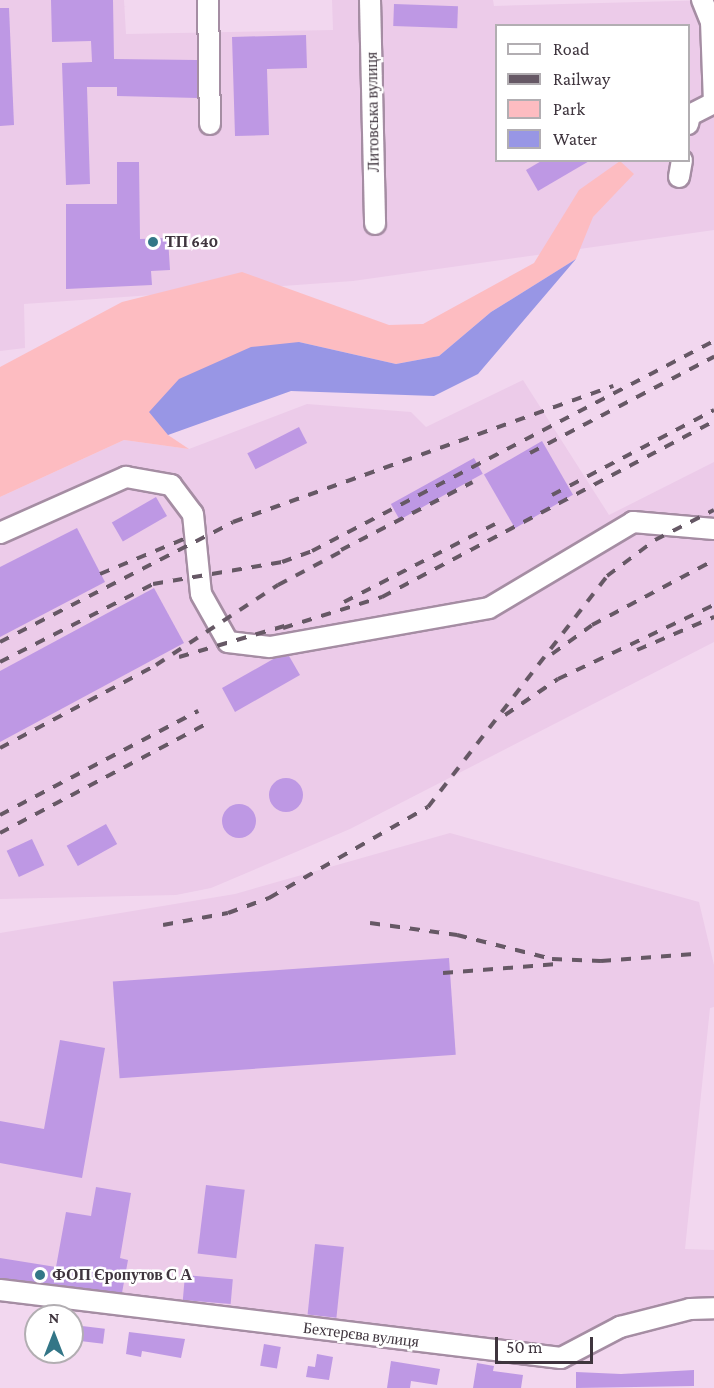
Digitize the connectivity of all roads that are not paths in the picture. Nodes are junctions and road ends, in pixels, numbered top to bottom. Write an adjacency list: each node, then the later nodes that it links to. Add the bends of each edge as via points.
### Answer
1 (208, 0): 5 (street)
2 (370, 0): 6 (street, Литовська вулиця)
3 (702, 0): 4 (street, via 711,22 714,103)
4 (690, 115)
5 (210, 124)
6 (375, 224)
7 (714, 529): 8 (street, via 633,522 489,608 270,647 228,642 201,594 193,514 171,485 126,477)
8 (0, 533)
9 (0, 1290): 10 (street, Бехтерєва вулиця, via 561,1358 620,1327 690,1309)
10 (714, 1308)

